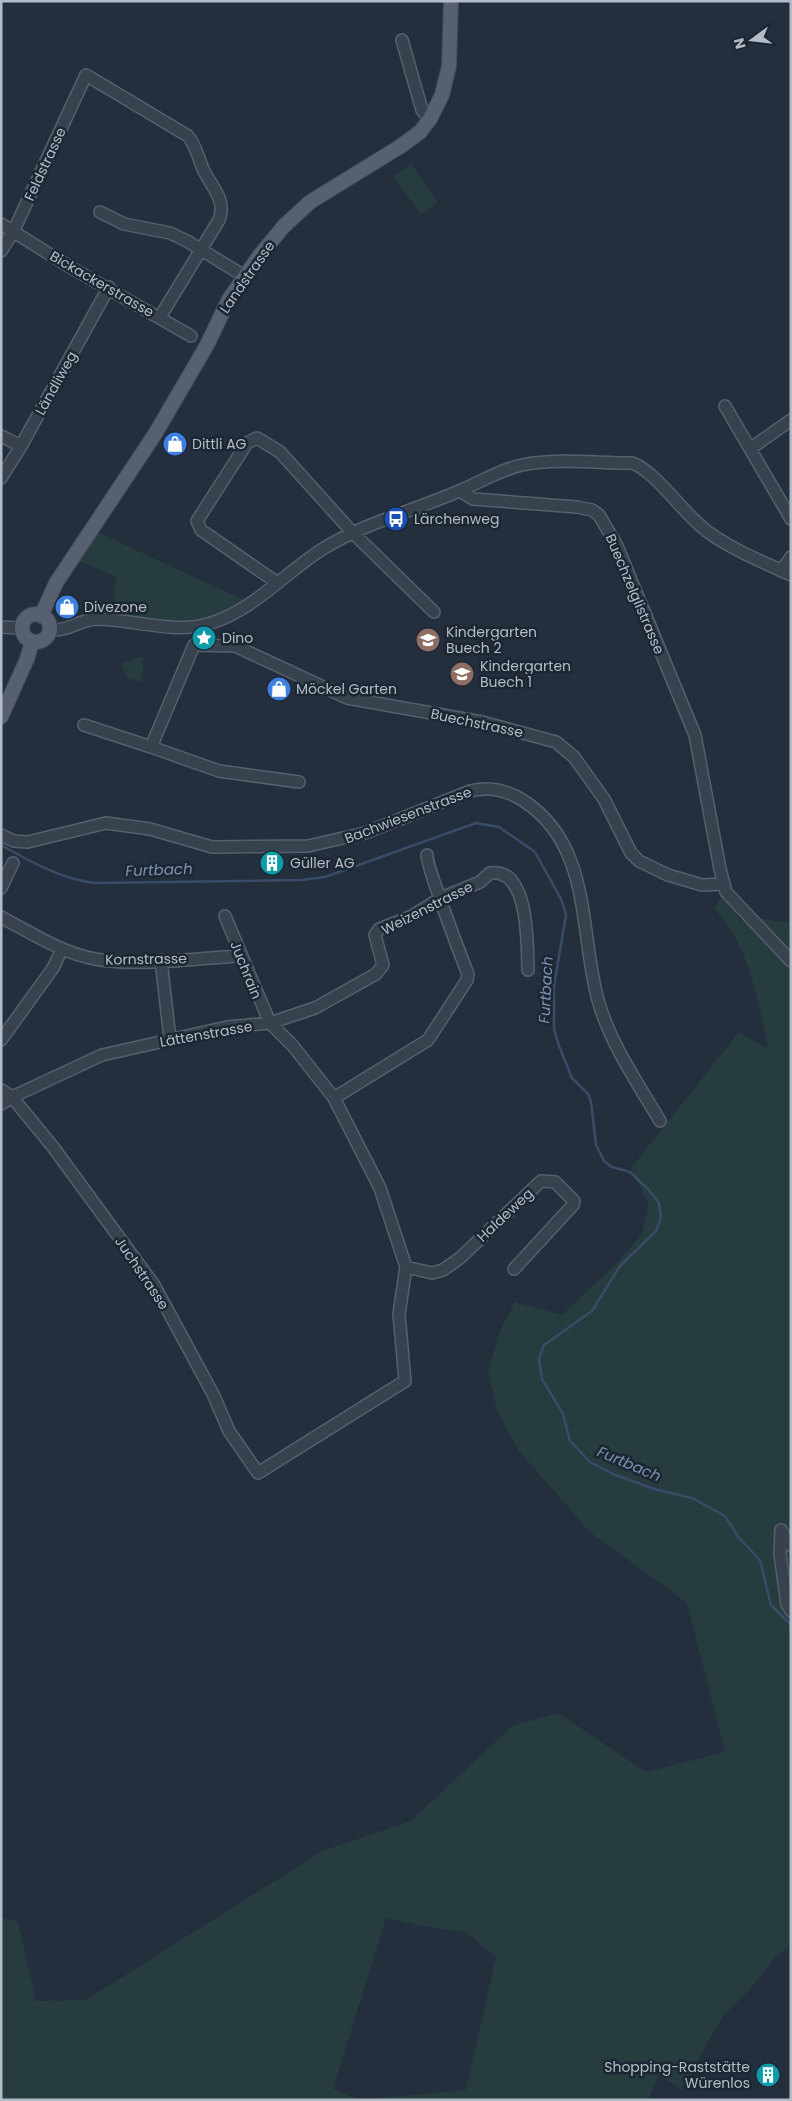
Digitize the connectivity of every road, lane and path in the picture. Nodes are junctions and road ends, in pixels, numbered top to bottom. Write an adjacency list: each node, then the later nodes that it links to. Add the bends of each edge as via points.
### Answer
1 (451, 1): 3 (main road, Landstrasse, via 449,66 442,96)
2 (402, 40): 3 (street, via 422,110)
3 (430, 119): 9 (main road, Landstrasse, via 406,142 328,189 302,209 268,244)
4 (100, 212): 7 (street, via 124,224 170,233)
5 (1, 224): 6 (street, Bickackerstrasse)
6 (13, 232): 7 (street, Feldstrasse, via 86,75 180,129 193,143 219,195 221,208 219,220); 8 (street, Feldstrasse); 10 (street, Bickackerstrasse)
7 (202, 250): 9 (street); 11 (street)
8 (1, 251)
9 (244, 276): 26 (main road, Landstrasse, via 159,427 56,583)
10 (109, 287): 11 (street, Bickackerstrasse); 16 (street, Ländliweg)
11 (160, 317): 12 (street, Bickackerstrasse)
12 (191, 336)
13 (725, 406): 17 (street)
14 (791, 420): 17 (street)
15 (1, 436): 16 (street)
16 (21, 446): 18 (street, Ländliweg)
17 (750, 449): 20 (street)
18 (1, 478)
19 (460, 491): 21 (street); 23 (street, via 498,472 522,465 632,463 646,469 686,513 709,532); 40 (street, Buechzelglistrasse, via 473,499 577,507 592,510 599,516 617,546 695,735)
20 (791, 519)
21 (352, 532): 24 (street); 24 (street, via 280,452 257,438 247,443 197,521 201,530); 25 (street)
22 (791, 557): 23 (street)
23 (786, 573)
24 (276, 582): 28 (street, via 233,614 206,625)
25 (434, 612)
26 (42, 616): 29 (main road, via 29,617); 30 (main road)
27 (1, 627): 29 (street)
28 (189, 627): 30 (street, via 95,619 65,630); 32 (street)
29 (22, 628): 31 (main road)
30 (50, 630): 31 (main road, via 42,641)
31 (32, 642): 33 (main road)
32 (194, 645): 35 (street); 40 (street, Buechstrasse, via 236,646 347,698 482,722 556,742 574,757 604,800 631,853 639,861 668,875 702,885)
33 (1, 717)
34 (84, 724): 35 (street)
35 (151, 747): 36 (street, via 219,771)
36 (299, 782)
37 (1, 836): 57 (street, Bachwiesenstrasse, via 28,842 106,823 150,829 212,847 308,846 365,833 470,791 488,788 508,792 555,828 572,860 598,1000 611,1035)
38 (427, 855): 42 (street, via 426,862)
39 (13, 862): 41 (street)
40 (722, 884): 48 (street, Buechzelglistrasse, via 732,900)
41 (1, 888)
42 (441, 898): 49 (street, Weizenstrasse, via 480,882 490,873 500,874 511,881 524,903); 50 (street, Weizenstrasse, via 412,916 379,929 375,935 383,964 376,974 315,1008); 55 (street, via 468,974 467,980 428,1040)
43 (224, 916): 46 (street, Juchrain)
44 (1, 917): 45 (street, Kornstrasse)
45 (62, 949): 47 (street, Kornstrasse, via 94,959 120,962); 52 (street, via 53,968)
46 (240, 956): 47 (street, Kornstrasse); 50 (street, Juchrain)
47 (161, 960): 51 (street)
48 (791, 961)
49 (528, 970)
50 (270, 1023): 51 (street, Lättenstrasse, via 227,1027); 55 (street, Lättenstrasse, via 293,1046)
51 (170, 1039): 54 (street, Lättenstrasse, via 102,1055)
52 (1, 1040)
53 (1, 1090): 54 (street, Juchstrasse)
54 (12, 1097): 56 (street, Lättenstrasse); 60 (street, Juchstrasse, via 53,1147 154,1285 214,1394 229,1431)
55 (334, 1098): 58 (street, Lättenstrasse, via 380,1188)
56 (1, 1104)
57 (660, 1121)
58 (406, 1267): 59 (street, Haldeweg, via 432,1273 443,1270 460,1258 541,1181 555,1182 574,1201 573,1205); 60 (street, Lättenstrasse, via 399,1327 406,1381)
59 (514, 1268)
60 (258, 1473)
61 (791, 1546): 62 (street, via 781,1530 780,1554 787,1604)
62 (791, 1611)

